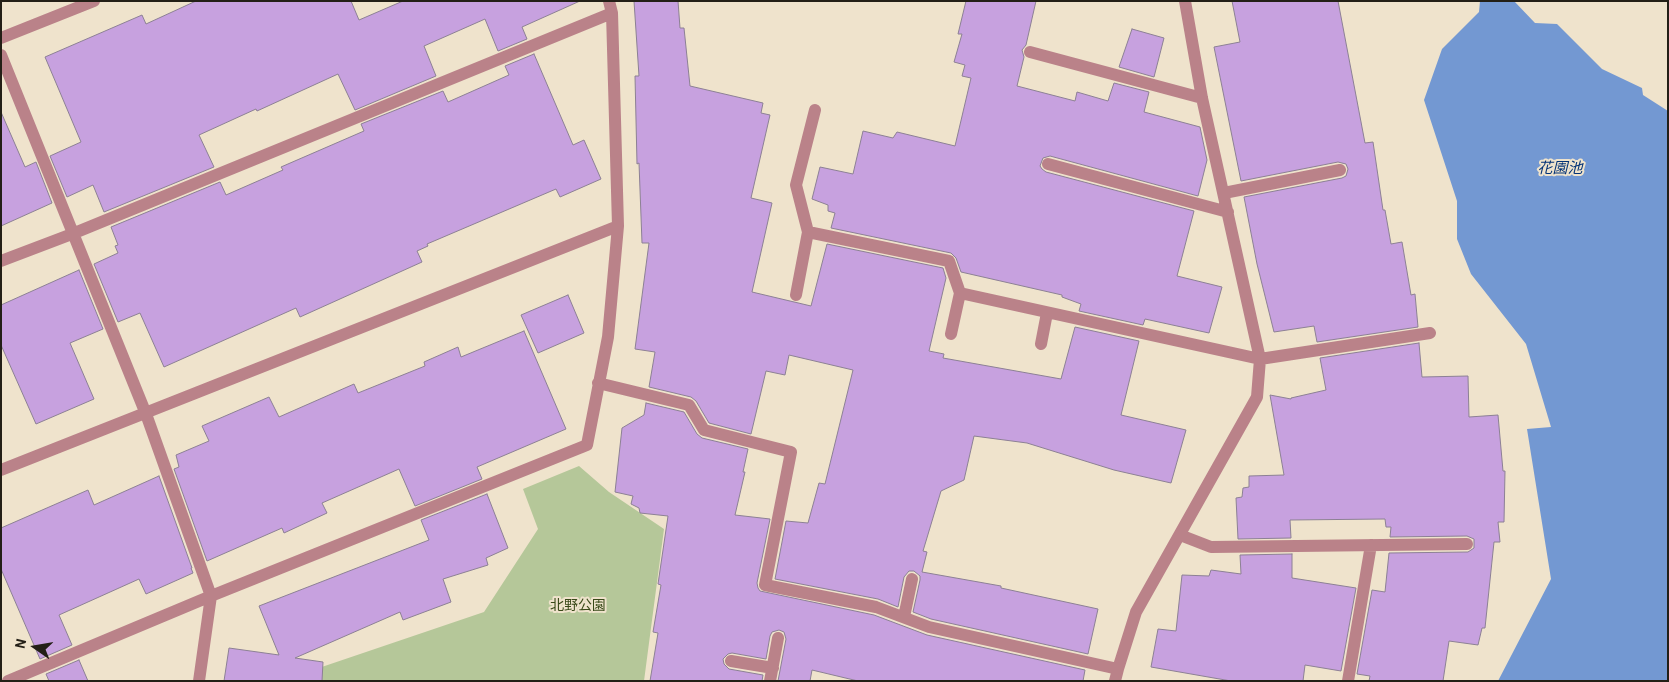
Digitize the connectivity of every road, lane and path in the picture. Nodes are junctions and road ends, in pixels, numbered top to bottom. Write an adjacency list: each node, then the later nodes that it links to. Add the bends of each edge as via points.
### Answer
1 (94, 1): 4 (street)
2 (1185, 1): 7 (street)
3 (610, 7): 13 (street); 15 (street)
4 (1, 38)
5 (1030, 52): 7 (street)
6 (1, 56): 15 (street)
7 (1202, 98): 11 (street)
8 (815, 110): 14 (street, via 796,185)
9 (1048, 164): 12 (street)
10 (1340, 170): 11 (street)
11 (1224, 193): 12 (street)
12 (1228, 212): 23 (street)
13 (618, 226): 24 (street, via 608,337); 25 (street)
14 (808, 232): 17 (street, via 949,261); 18 (street)
15 (72, 234): 16 (street); 25 (street)
16 (1, 261)
17 (960, 293): 19 (street); 21 (street)
18 (796, 295)
19 (1047, 313): 22 (street); 23 (street)
20 (1430, 333): 23 (street)
21 (951, 334)
22 (1041, 344)
23 (1260, 359): 27 (street, via 1257,397)
24 (598, 383): 31 (street, via 587,445); 32 (street, via 689,405 704,430 791,452 765,586 876,607)
25 (146, 414): 26 (street); 31 (street)
26 (1, 470)
27 (1180, 534): 29 (street, via 1211,548); 36 (street, via 1136,612)
28 (1467, 544): 29 (street)
29 (1371, 545): 39 (street)
30 (912, 579): 32 (street)
31 (211, 596): 37 (street); 38 (street)
32 (904, 617): 36 (street, via 928,627)
33 (778, 638): 35 (street)
34 (731, 661): 35 (street)
35 (771, 674)
36 (1116, 675)
37 (8, 681)
38 (199, 681)
39 (1348, 681)

